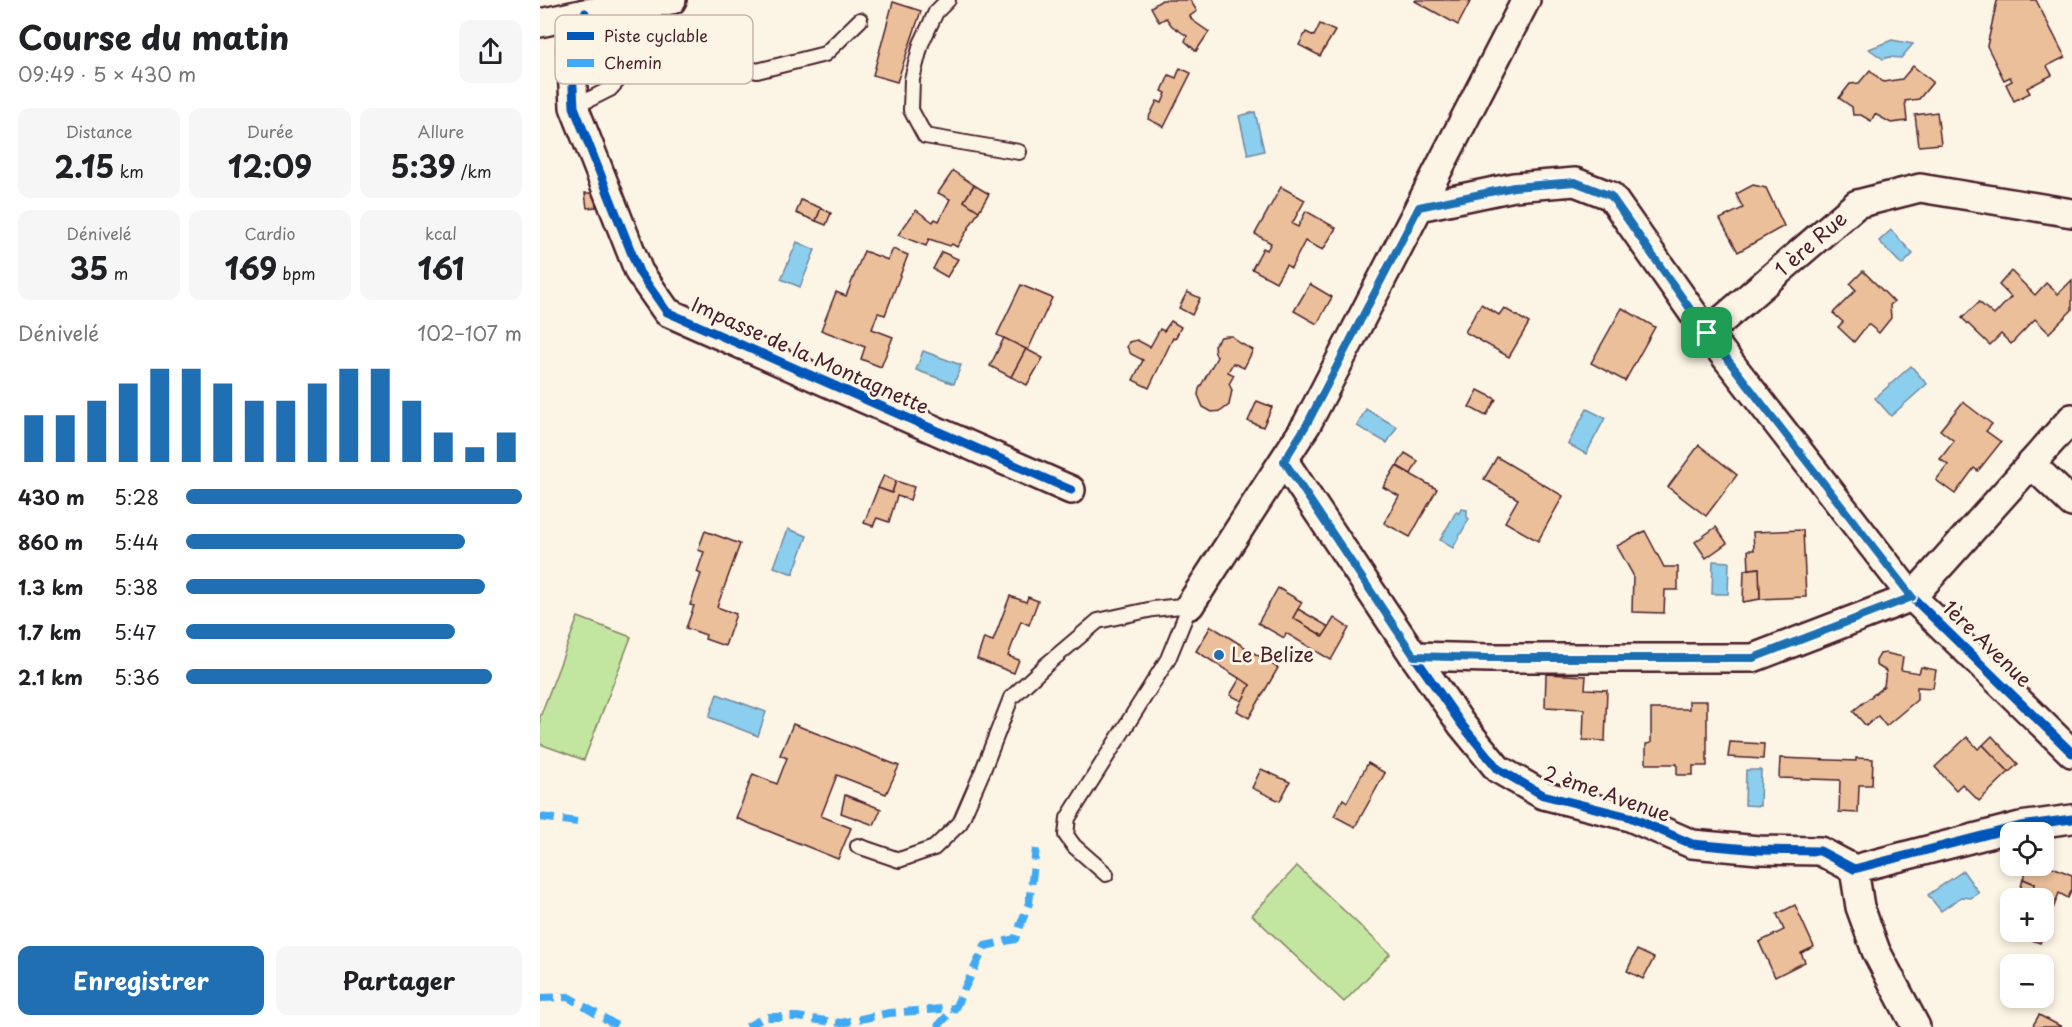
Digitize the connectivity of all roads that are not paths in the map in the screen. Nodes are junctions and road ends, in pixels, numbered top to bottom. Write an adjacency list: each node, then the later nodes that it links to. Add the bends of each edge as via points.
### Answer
1 (672, 0): 4 (street)
2 (948, 0): 13 (lane, via 936,12 921,44 912,79 911,110 925,136)
3 (1526, 0): 14 (street)
4 (585, 13): 5 (street)
5 (576, 15)
6 (555, 20): 8 (street)
7 (860, 20): 9 (lane, via 825,54)
8 (540, 23)
9 (753, 69)
10 (573, 84): 12 (street, Impasse de la Montagnette)
11 (614, 84): 12 (lane)
12 (574, 107): 20 (street, Impasse de la Montagnette, via 639,272 667,312)
13 (1019, 152)
14 (1419, 207): 16 (street, 1ère Avenue, via 1514,187 1575,182 1611,196); 18 (street)
15 (2072, 213): 16 (street, 1 ère Rue, via 1920,188 1857,204)
16 (1707, 333): 22 (street, 1ère Avenue)
17 (2072, 418): 19 (street)
18 (1284, 461): 23 (street); 24 (street, 2 ème Avenue)
19 (2031, 464): 21 (street); 22 (street)
20 (1071, 490)
21 (2072, 503)
22 (1912, 597): 24 (street, via 1753,658); 25 (street, 1ère Avenue)
23 (1190, 605): 27 (lane, via 1098,621 1011,698 960,823 934,848 898,860); 29 (lane, via 1168,659 1068,818 1066,835)
24 (1414, 656): 28 (street, 2 ème Avenue, via 1498,769 1543,795 1630,817 1692,844 1820,851)
25 (2072, 753)
26 (2072, 819): 28 (street, via 2020,826)
27 (858, 846)
28 (1854, 869): 30 (street, via 1860,907 1875,951)
29 (1107, 874)
30 (1916, 1027)

